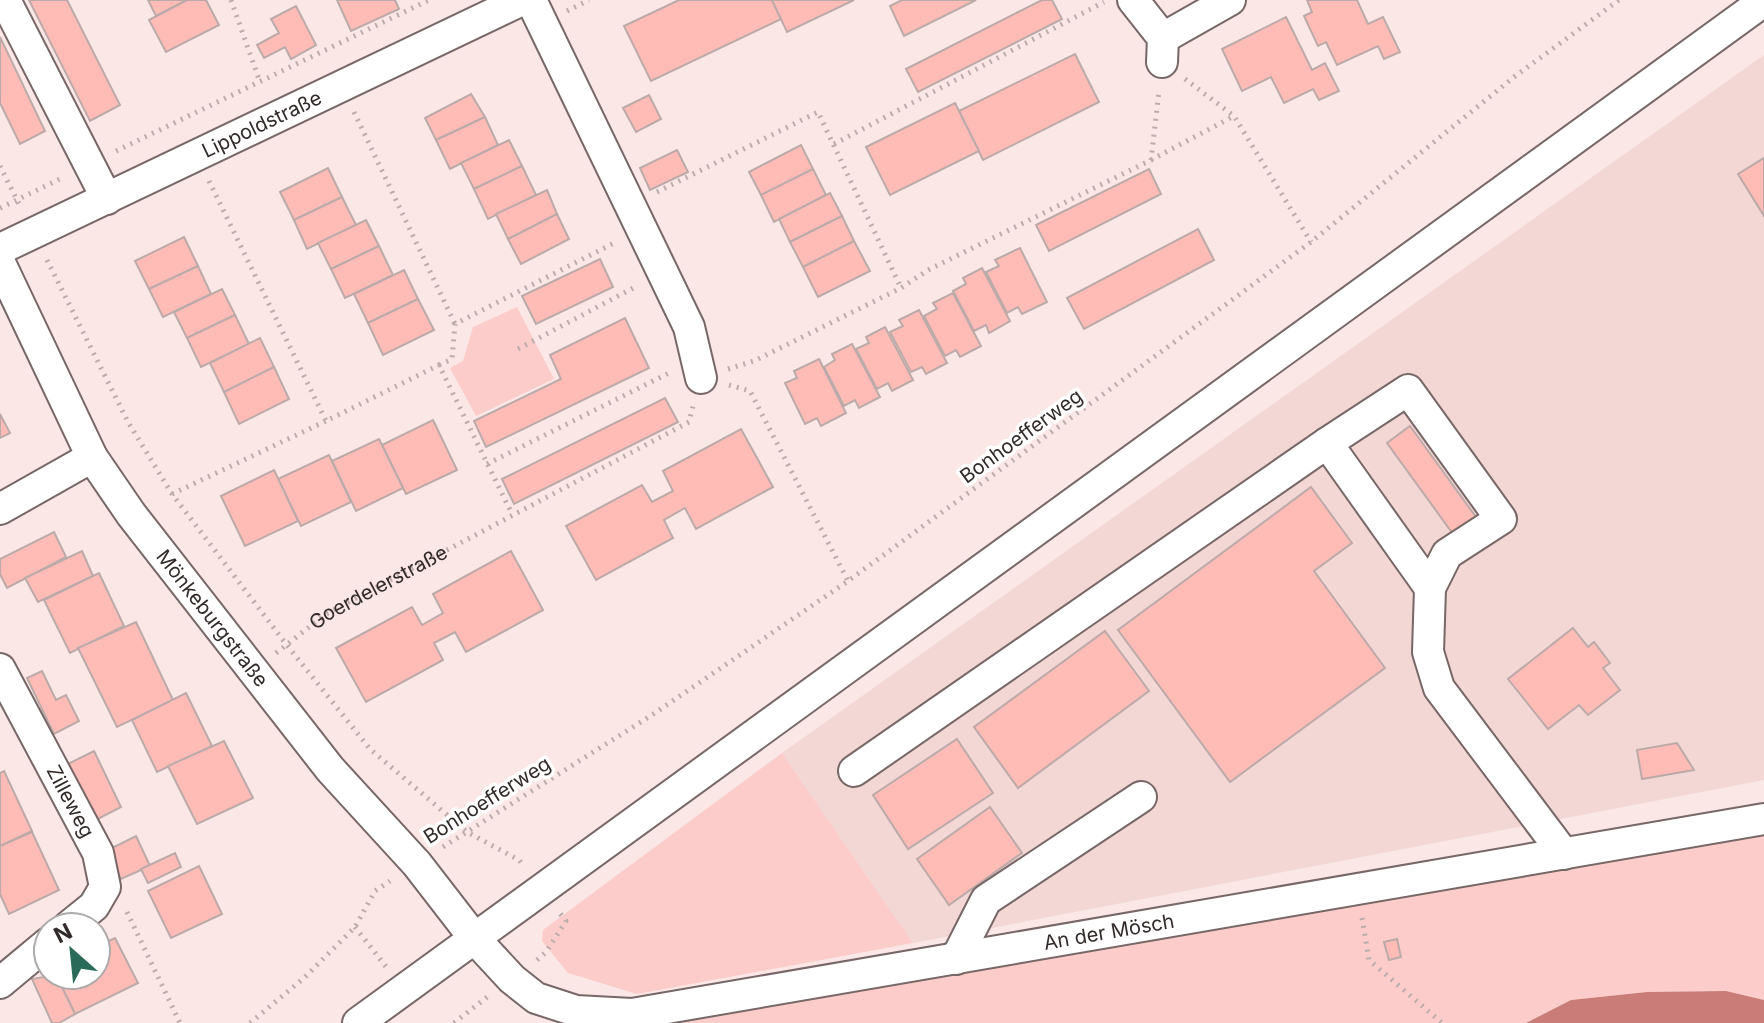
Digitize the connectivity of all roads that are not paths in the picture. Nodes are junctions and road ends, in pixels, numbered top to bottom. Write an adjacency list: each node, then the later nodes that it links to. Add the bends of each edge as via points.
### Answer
1 (5, 0): 7 (street)
2 (522, 0): 7 (street, Lippoldstraße)
3 (531, 0): 10 (street, via 689,327)
4 (1133, 0): 5 (street, via 1162,50)
5 (1230, 0)
6 (1764, 1): 21 (street)
7 (107, 199): 8 (street, Lippoldstraße)
8 (0, 249)
9 (0, 263): 12 (street, Mönkeburgstraße)
10 (698, 368)
11 (1327, 443): 14 (street); 14 (street, via 1408,390 1492,506 1501,519 1447,554); 16 (street)
12 (92, 457): 13 (street); 21 (street, Mönkeburgstraße, via 330,769 417,864)
13 (0, 509)
14 (1430, 588): 19 (street, via 1428,652 1439,688)
15 (0, 669): 20 (street, Zilleweg, via 98,853 105,887)
16 (854, 771)
17 (1141, 797): 23 (street, via 986,900)
18 (1764, 819): 19 (street, An der Mösch)
19 (1564, 854): 23 (street, An der Mösch)
20 (88, 911)
21 (475, 939): 23 (street, An der Mösch, via 536,998 576,1011 632,1014); 25 (street)
22 (32, 956): 24 (street)
23 (956, 959)
24 (0, 983)
25 (358, 1023)

